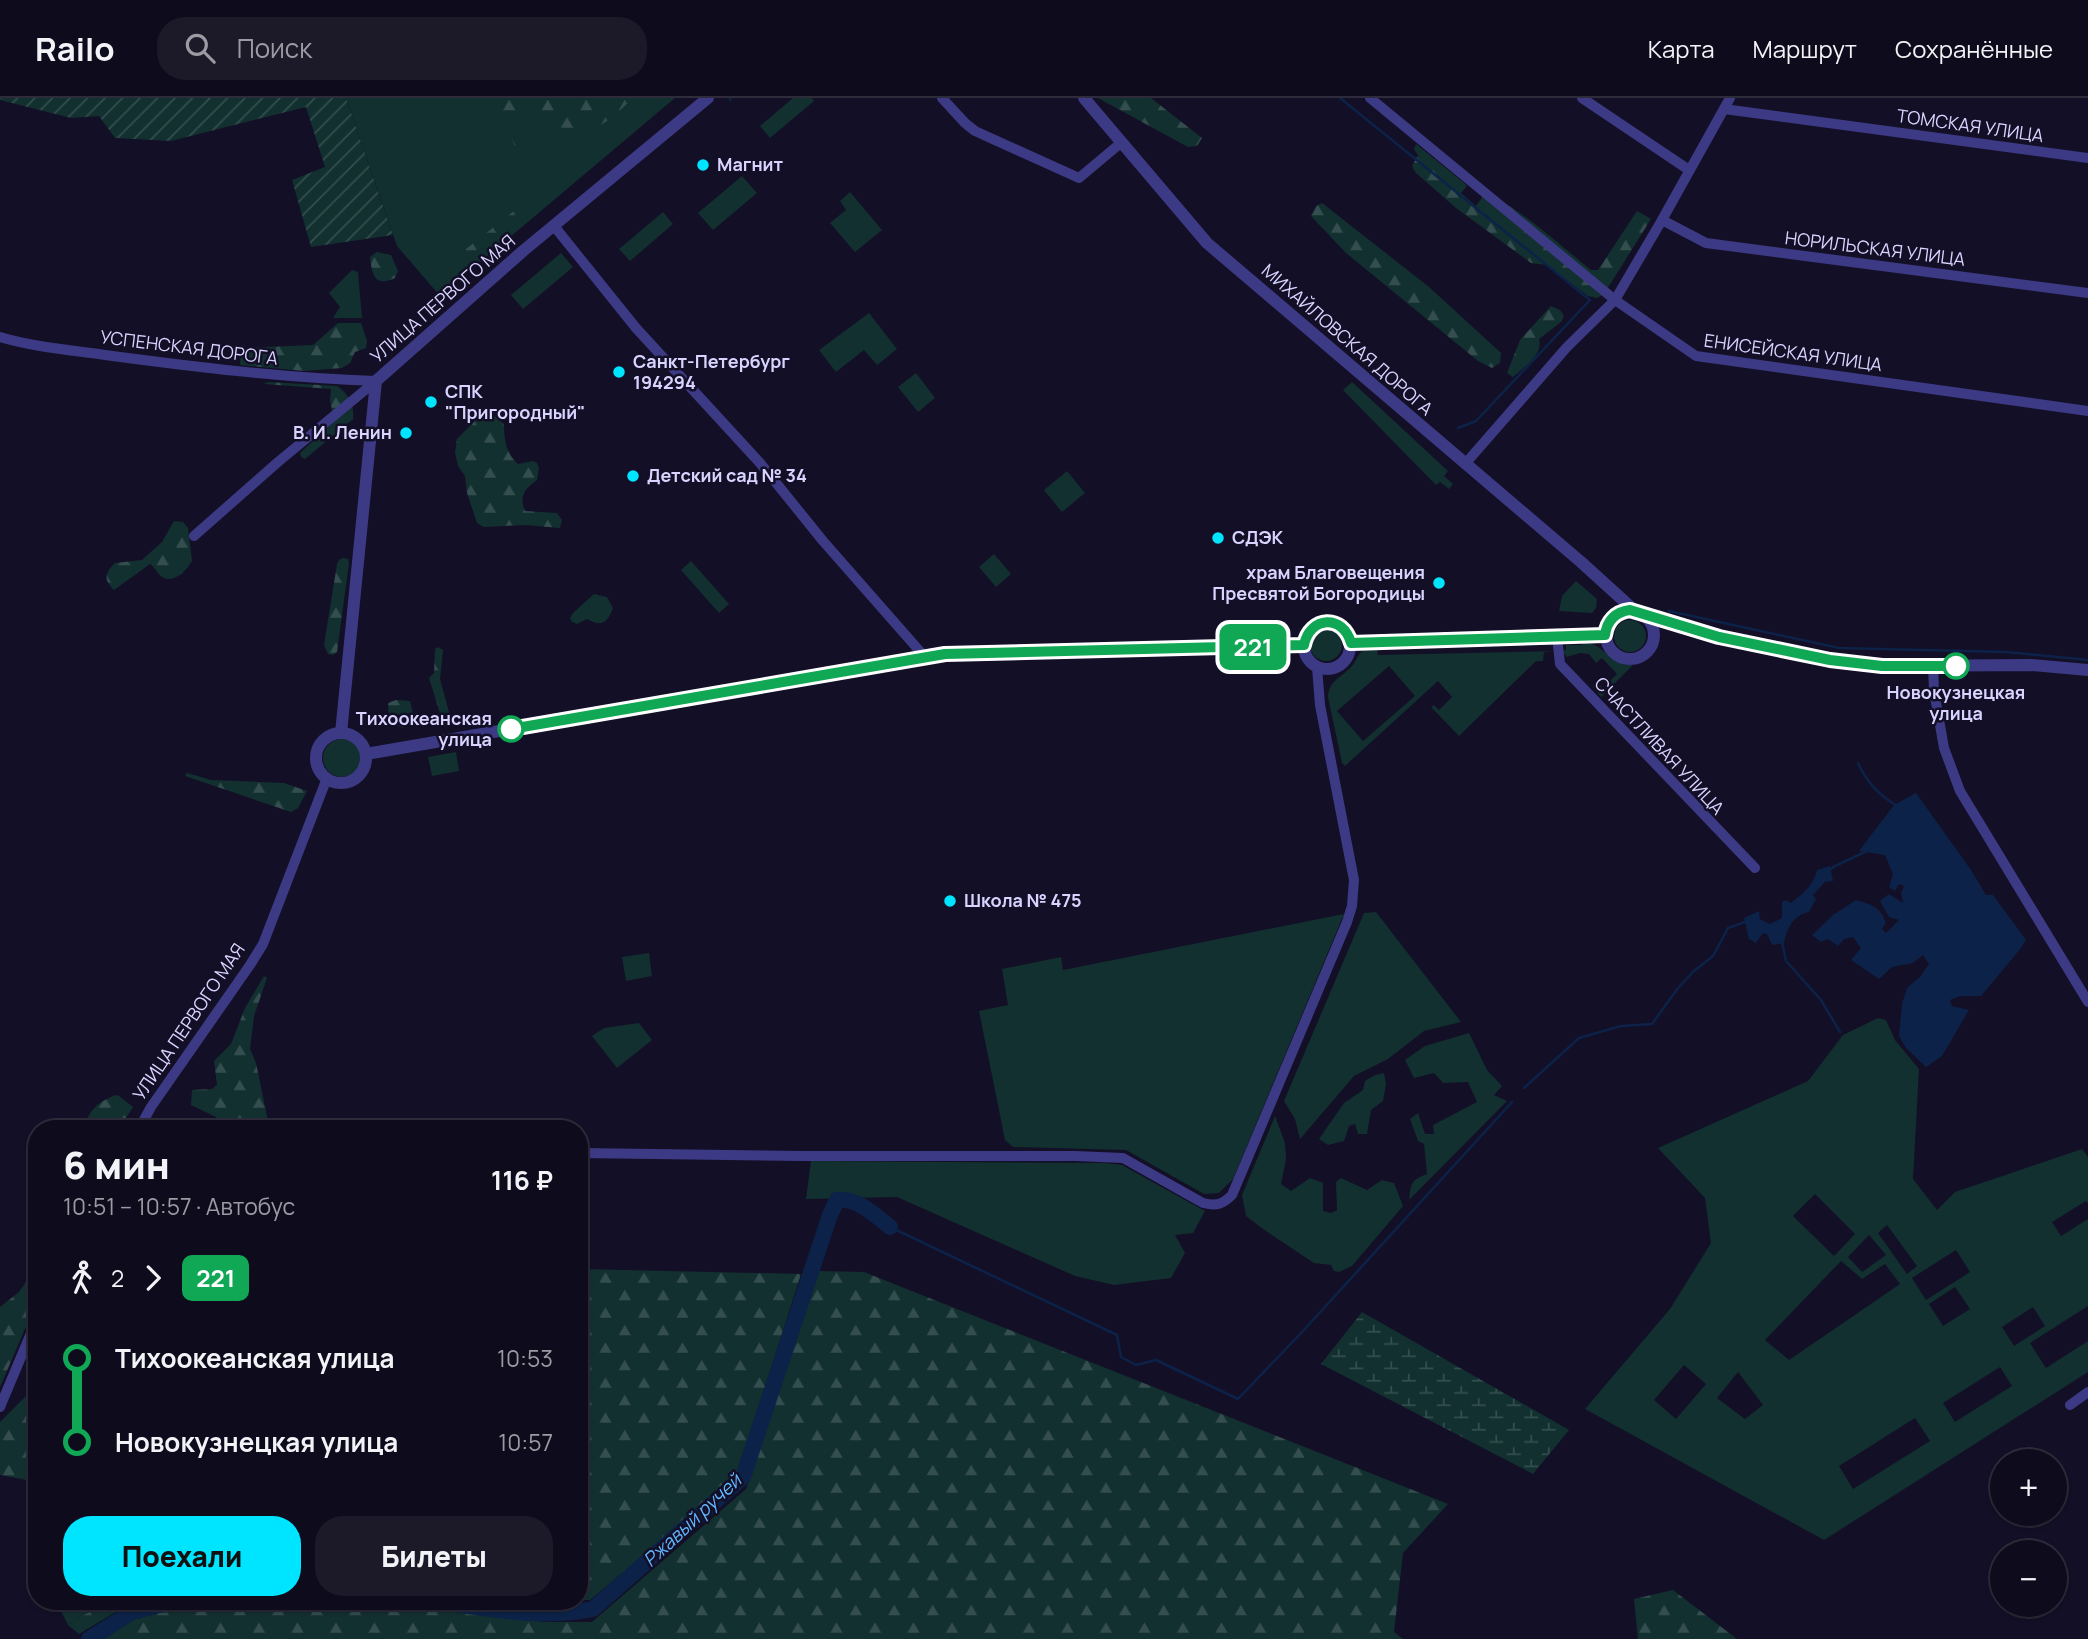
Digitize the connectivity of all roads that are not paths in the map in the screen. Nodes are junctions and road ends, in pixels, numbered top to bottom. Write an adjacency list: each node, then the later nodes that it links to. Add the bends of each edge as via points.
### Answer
1 (708, 98): 12 (street, УЛИЦА ПЕРВОГО МАЯ)
2 (942, 98): 8 (street, via 975,131 1079,178)
3 (1084, 98): 8 (street, МИХАЙЛОВСКАЯ ДОРОГА)
4 (1370, 98): 14 (street, ЕНИСЕЙСКАЯ УЛИЦА)
5 (1583, 98): 10 (street)
6 (1730, 98): 7 (street)
7 (1724, 109): 9 (street, ТОМСКАЯ УЛИЦА); 10 (street)
8 (1122, 142): 18 (street, МИХАЙЛОВСКАЯ ДОРОГА, via 1207,243)
9 (2088, 158)
10 (1689, 170): 11 (street)
11 (1662, 220): 13 (street, НОРИЛЬСКАЯ УЛИЦА, via 1706,243); 14 (street)
12 (554, 226): 16 (street, УЛИЦА ПЕРВОГО МАЯ); 29 (street, via 636,328 760,463)
13 (2088, 293)
14 (1615, 300): 17 (street, ЕНИСЕЙСКАЯ УЛИЦА, via 1696,356); 18 (street, via 1567,347)
15 (0, 337): 16 (street, УСПЕНСКАЯ ДОРОГА, via 158,363)
16 (376, 381): 19 (street); 33 (street, УЛИЦА ПЕРВОГО МАЯ)
17 (2088, 411)
18 (1465, 464): 20 (street, МИХАЙЛОВСКАЯ ДОРОГА)
19 (194, 536)
20 (1608, 587): 21 (street, МИХАЙЛОВСКАЯ ДОРОГА); 22 (street, via 1615,602)
21 (1640, 614): 22 (street, via 1624,611); 23 (street, МИХАЙЛОВСКАЯ ДОРОГА); 26 (street, via 1653,628)
22 (1611, 619): 24 (street)
23 (1693, 631): 26 (street, МИХАЙЛОВСКАЯ ДОРОГА, via 1673,632); 30 (street, МИХАЙЛОВСКАЯ ДОРОГА, via 1830,660)
24 (1605, 635): 25 (street); 26 (street, via 1611,650 1626,659 1643,655)
25 (1558, 636): 27 (street); 36 (street, СЧАСТЛИВАЯ УЛИЦА, via 1560,664)
26 (1653, 642)
27 (1351, 643): 28 (street, via 1344,629 1328,622 1311,629); 31 (street, via 1338,667)
28 (1304, 645): 29 (street); 31 (street, via 1307,658)
29 (924, 656): 34 (street)
30 (1933, 666): 32 (street, МИХАЙЛОВСКАЯ ДОРОГА, via 2031,665); 37 (street, via 1944,748 1960,791)
31 (1317, 667): 39 (street, via 1320,705 1354,880 1352,906 1232,1195 1223,1204 1203,1203 1123,1158)
32 (2088, 670)
33 (341, 733): 34 (street, via 358,739); 35 (street, via 327,737 318,750 318,765)
34 (366, 754): 35 (street, via 354,779 335,782)
35 (327, 778): 38 (street, УЛИЦА ПЕРВОГО МАЯ, via 262,944 151,1107)
36 (1755, 869)
37 (2088, 1002)
38 (147, 1120)
39 (588, 1153)
40 (28, 1340): 43 (street)
41 (2088, 1392): 42 (street)
42 (2070, 1405)
43 (0, 1407)

